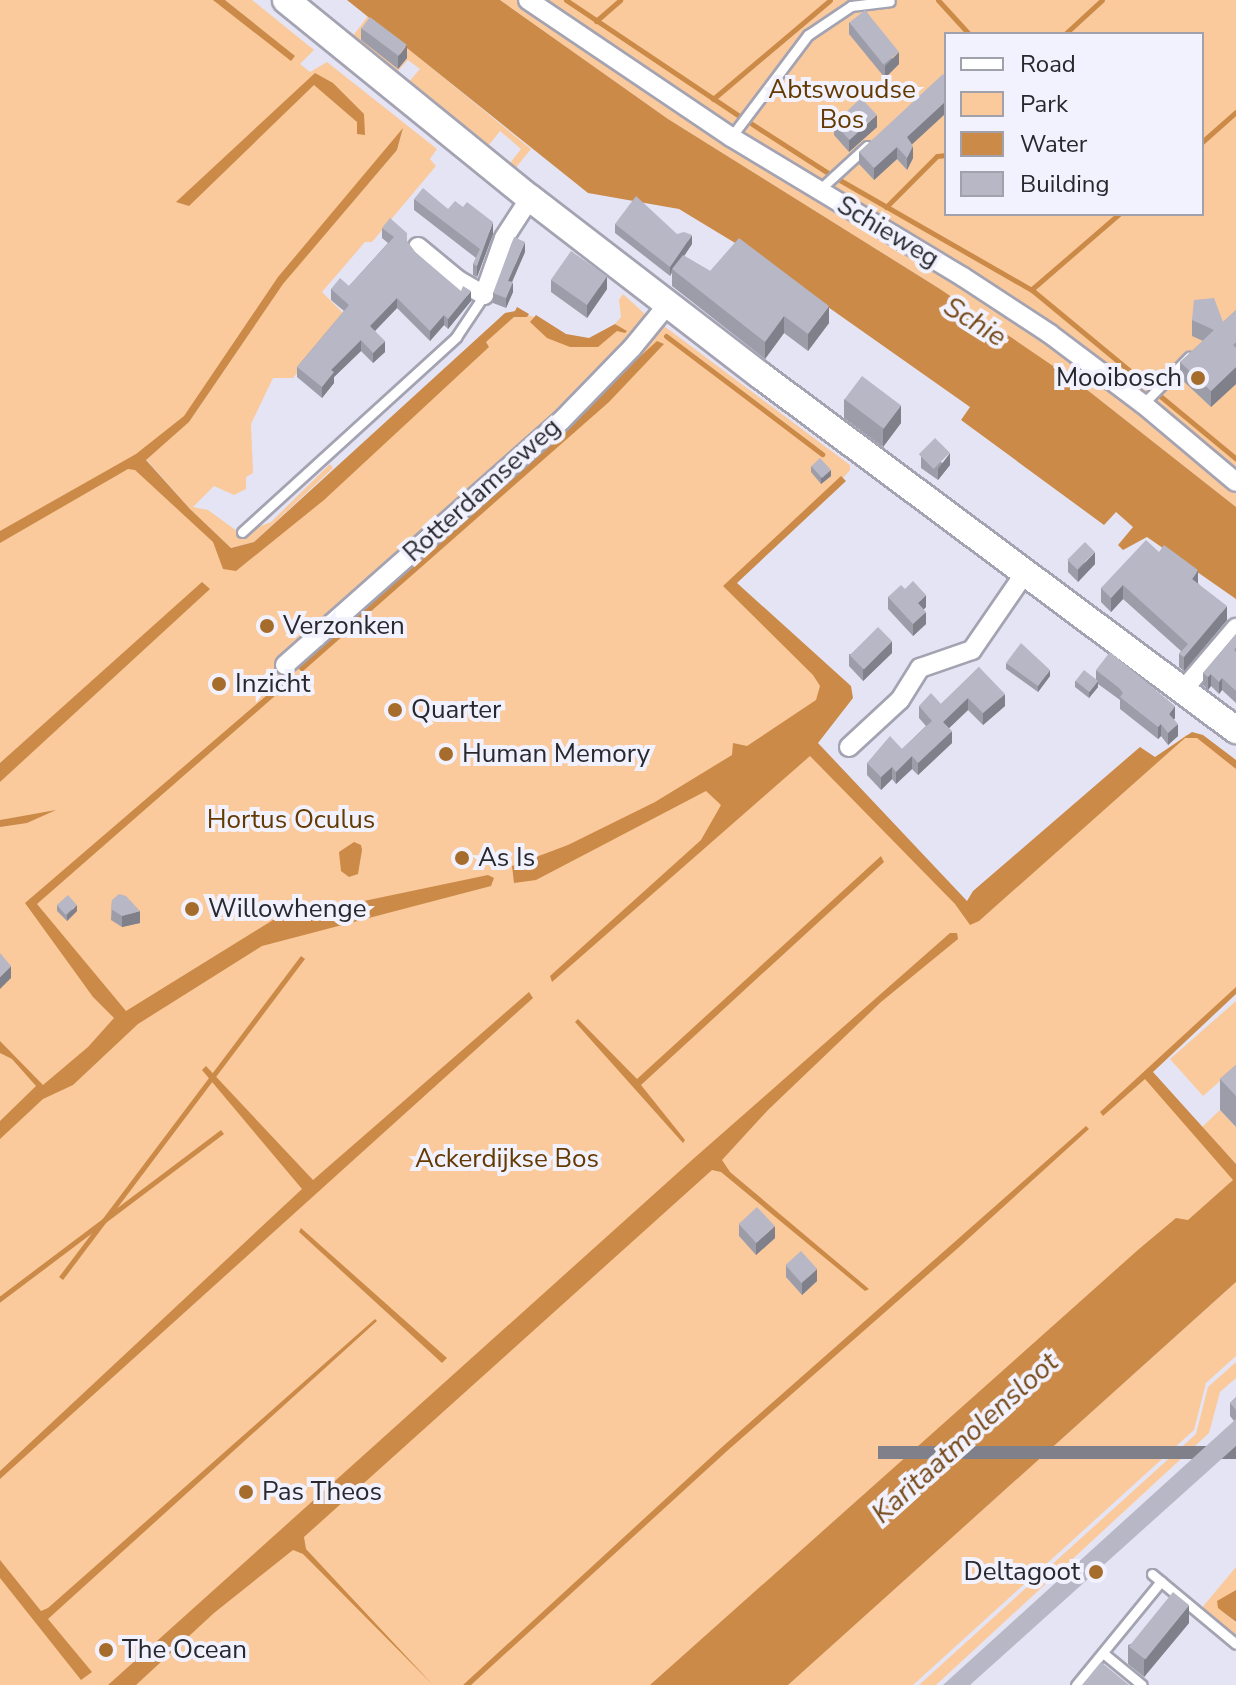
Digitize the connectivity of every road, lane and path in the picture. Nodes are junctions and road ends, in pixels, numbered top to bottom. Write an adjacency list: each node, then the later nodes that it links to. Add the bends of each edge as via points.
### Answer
1 (286, 0): 7 (street)
2 (528, 0): 4 (street, Schieweg)
3 (890, 1): 4 (lane, via 851,6 808,35)
4 (731, 137): 6 (street, Schieweg)
5 (876, 138): 6 (lane)
6 (822, 188): 12 (street, Schieweg)
7 (530, 198): 9 (street, via 504,238); 10 (street)
8 (418, 247): 9 (street)
9 (484, 295): 14 (lane, via 456,337)
10 (668, 304): 15 (street); 17 (street, Rotterdamseweg, via 561,421)
11 (1200, 347): 12 (lane)
12 (1145, 400): 13 (street, Schieweg)
13 (1236, 482)
14 (242, 532)
15 (1025, 573): 18 (street); 20 (street, via 972,650 920,668 900,700)
16 (1236, 628): 18 (street)
17 (285, 665)
18 (1183, 690): 19 (street)
19 (1236, 730)
20 (849, 747)
21 (1152, 1574): 22 (lane)
22 (1161, 1581): 23 (lane); 24 (lane)
23 (1236, 1644)
24 (1103, 1653): 25 (lane); 26 (lane)
25 (1076, 1685)
26 (1142, 1685)

